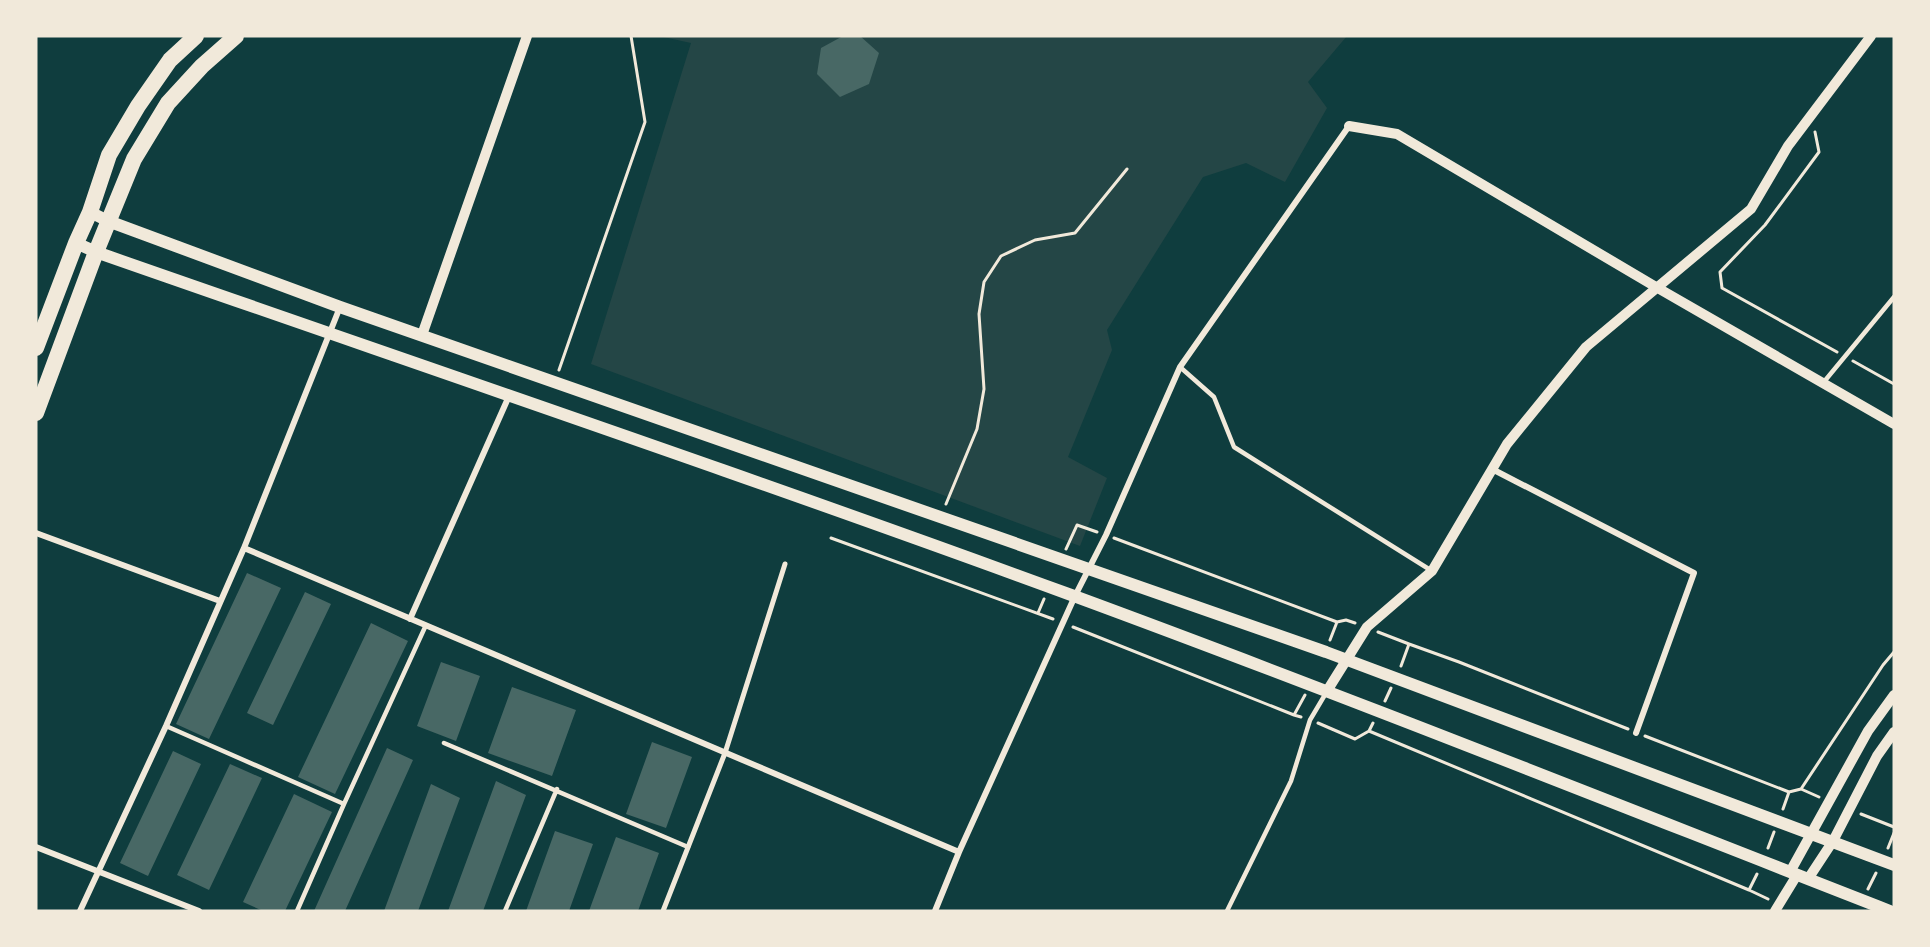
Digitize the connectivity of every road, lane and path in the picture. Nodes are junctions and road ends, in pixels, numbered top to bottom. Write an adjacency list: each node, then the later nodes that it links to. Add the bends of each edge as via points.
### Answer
1 (196, 36): 9 (highway, via 170,60 138,106 110,155)
2 (236, 36): 10 (highway, via 168,103 134,159)
3 (527, 36): 17 (street)
4 (631, 36): 21 (path, via 645,122)
5 (1871, 36): 6 (street)
6 (1811, 116): 13 (street, via 1788,146 1751,209); 19 (path, via 1819,152 1765,225 1720,272 1722,288)
7 (1349, 126): 13 (street, via 1397,134); 20 (street)
8 (1127, 169): 28 (path, via 1075,233 1035,240 1002,256 984,282 979,314 984,389 977,429)
9 (90, 212): 10 (main road); 11 (highway)
10 (108, 221): 12 (highway); 15 (main road)
11 (76, 243): 12 (main road); 18 (highway)
12 (96, 252): 16 (main road); 25 (highway)
13 (1656, 287): 22 (street); 27 (street, via 1586,347 1507,444)
14 (1894, 297): 19 (lane)
15 (340, 307): 16 (street); 17 (main road)
16 (329, 334): 24 (main road); 32 (street)
17 (422, 335): 21 (main road)
18 (36, 348)
19 (1845, 356): 22 (lane); 23 (path)
20 (1180, 367): 31 (street); 35 (lane, via 1214,397 1234,447)
21 (555, 381): 28 (main road)
22 (1823, 383): 26 (street)
23 (1894, 384)
24 (509, 396): 36 (main road); 38 (street)
25 (36, 413)
26 (1894, 424)
27 (1492, 469): 35 (street); 48 (street, via 1694,573)
28 (941, 516): 34 (main road)
29 (1077, 525): 31 (path)
30 (36, 533): 37 (street)
31 (1106, 535): 34 (street); 39 (path)
32 (244, 548): 37 (street); 38 (street)
33 (785, 564): 50 (street)
34 (1089, 568): 36 (street); 42 (main road)
35 (1432, 571): 42 (street, via 1367,627)
36 (1075, 596): 43 (main road); 58 (street)
37 (220, 601): 45 (street)
38 (410, 619): 40 (street)
39 (1337, 622)
40 (426, 625): 50 (street); 53 (lane)
41 (1409, 645): 48 (path)
42 (1346, 659): 43 (street); 54 (main road)
43 (1327, 691): 61 (main road); 69 (lane, via 1310,720 1291,781)
44 (1894, 695): 54 (street)
45 (166, 726): 53 (lane); 60 (street)
46 (1369, 731): 62 (path)
47 (1894, 732): 55 (street, via 1877,756)
48 (1636, 733): 52 (path)
49 (444, 743): 51 (lane)
50 (725, 753): 57 (street); 58 (street)
51 (557, 789): 57 (lane); 66 (lane)
52 (1789, 792)
53 (344, 804): 65 (lane)
54 (1811, 833): 55 (main road); 61 (street)
55 (1833, 841): 59 (main road); 61 (street)
56 (36, 847): 60 (street)
57 (688, 847): 67 (street)
58 (959, 852): 68 (street)
59 (1894, 865)
60 (98, 872): 63 (street); 64 (street)
61 (1798, 876): 70 (street); 71 (main road)
62 (1749, 890)
63 (80, 911)
64 (199, 911)
65 (297, 911)
66 (505, 911)
67 (663, 911)
68 (935, 911)
69 (1227, 911)
70 (1775, 911)
71 (1890, 911)

